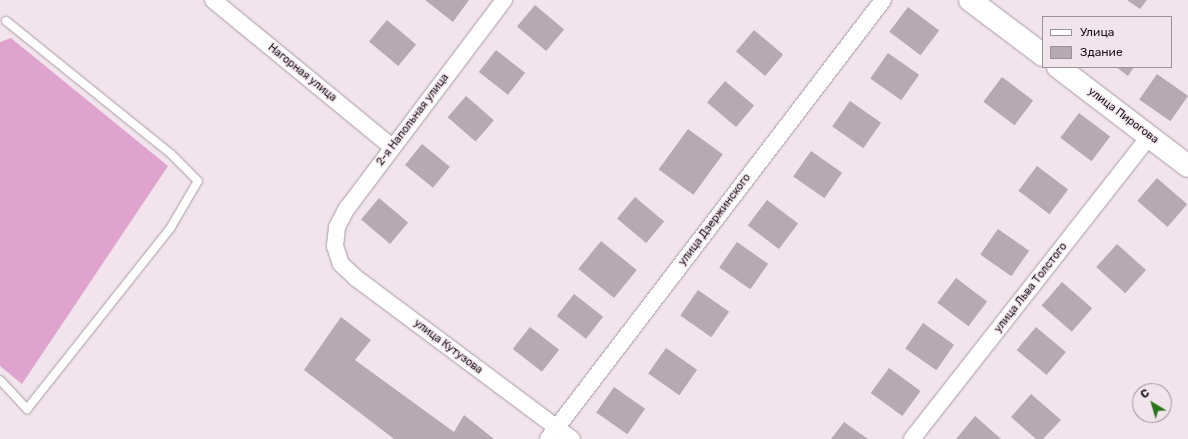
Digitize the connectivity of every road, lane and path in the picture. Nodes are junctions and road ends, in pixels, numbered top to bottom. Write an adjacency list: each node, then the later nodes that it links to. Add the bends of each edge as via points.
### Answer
1 (213, 0): 9 (street, Нагорная улица)
2 (504, 0): 9 (street, 2-я Напольная улица)
3 (883, 0): 13 (street, улица Дзержинского)
4 (970, 0): 6 (street)
5 (6, 21): 12 (lane, via 171,154 198,182 171,227 27,409)
6 (1042, 54)
7 (1059, 68): 8 (street, улица Пирогова)
8 (1150, 136): 10 (street, улица Пирогова); 15 (street, улица Льва Толстого)
9 (392, 147): 11 (street, 2-я Напольная улица, via 336,227)
10 (1188, 165)
11 (335, 246): 13 (street, улица Кутузова, via 341,264 356,278)
12 (0, 380)
13 (552, 434): 14 (street, улица Кутузова)
14 (572, 439)
15 (912, 439)

